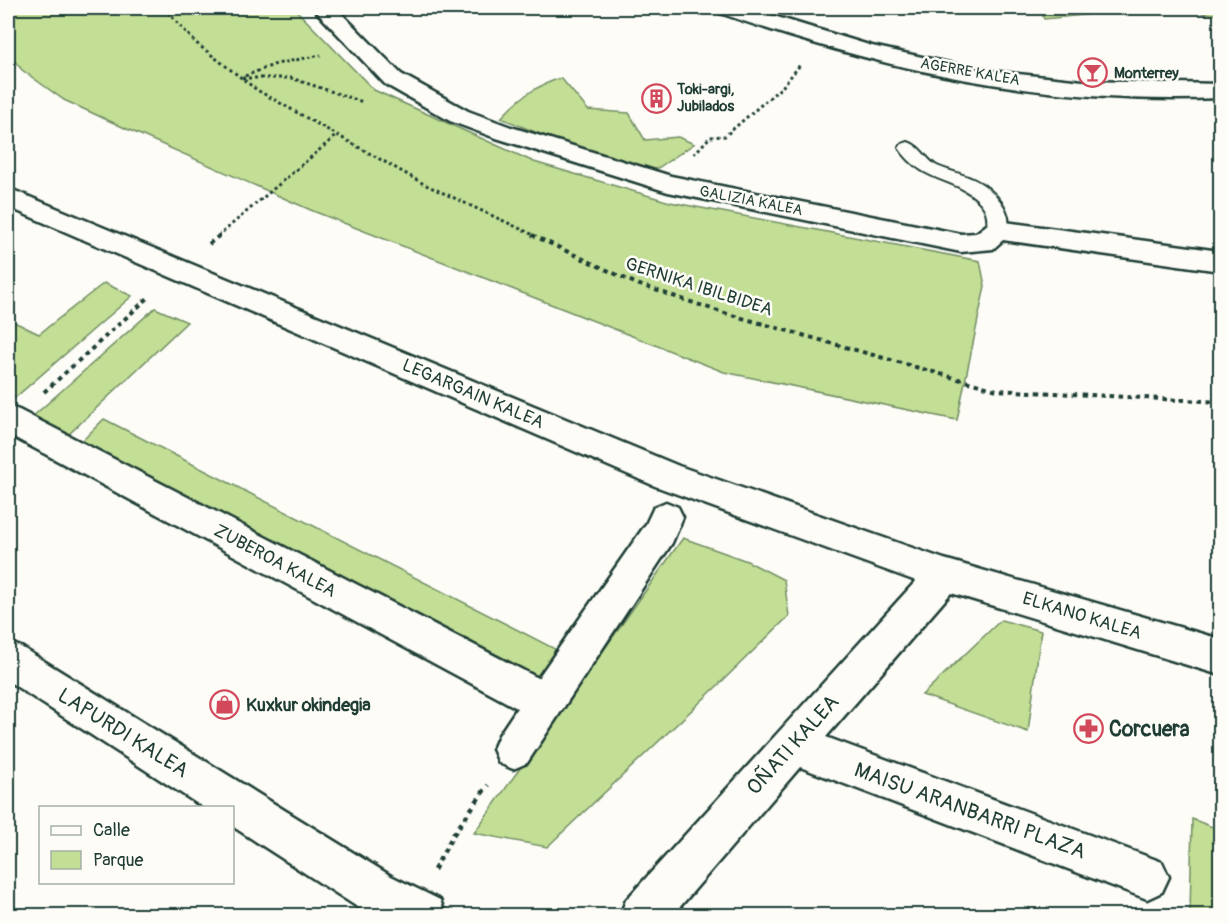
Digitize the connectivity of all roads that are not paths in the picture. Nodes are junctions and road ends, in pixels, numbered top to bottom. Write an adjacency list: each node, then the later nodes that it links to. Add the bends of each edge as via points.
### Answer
1 (324, 8): 6 (street, GALIZIA KALEA, via 393,79 459,116 502,132 668,184 961,243 983,242)
2 (728, 8): 3 (street, AGERRE KALEA, via 822,39 949,71 1060,87)
3 (1221, 91)
4 (908, 148): 6 (lane, via 929,169 968,184 985,196 998,212)
5 (8, 197): 10 (street, LEGARGAIN KALEA, via 667,476)
6 (998, 230): 7 (street)
7 (1221, 261)
8 (9, 420): 13 (street, ZUBEROA KALEA)
9 (666, 517): 13 (street, via 660,532)
10 (944, 575): 11 (street, ELKANO KALEA); 14 (street, OÑATI KALEA)
11 (1221, 657)
12 (8, 660): 17 (street, LAPURDI KALEA, via 375,892)
13 (544, 702): 15 (street)
14 (794, 745): 16 (street, MAISU ARANBARRI PLAZA); 18 (street, OÑATI KALEA)
15 (513, 749)
16 (1147, 877)
17 (418, 913)
18 (642, 915)

